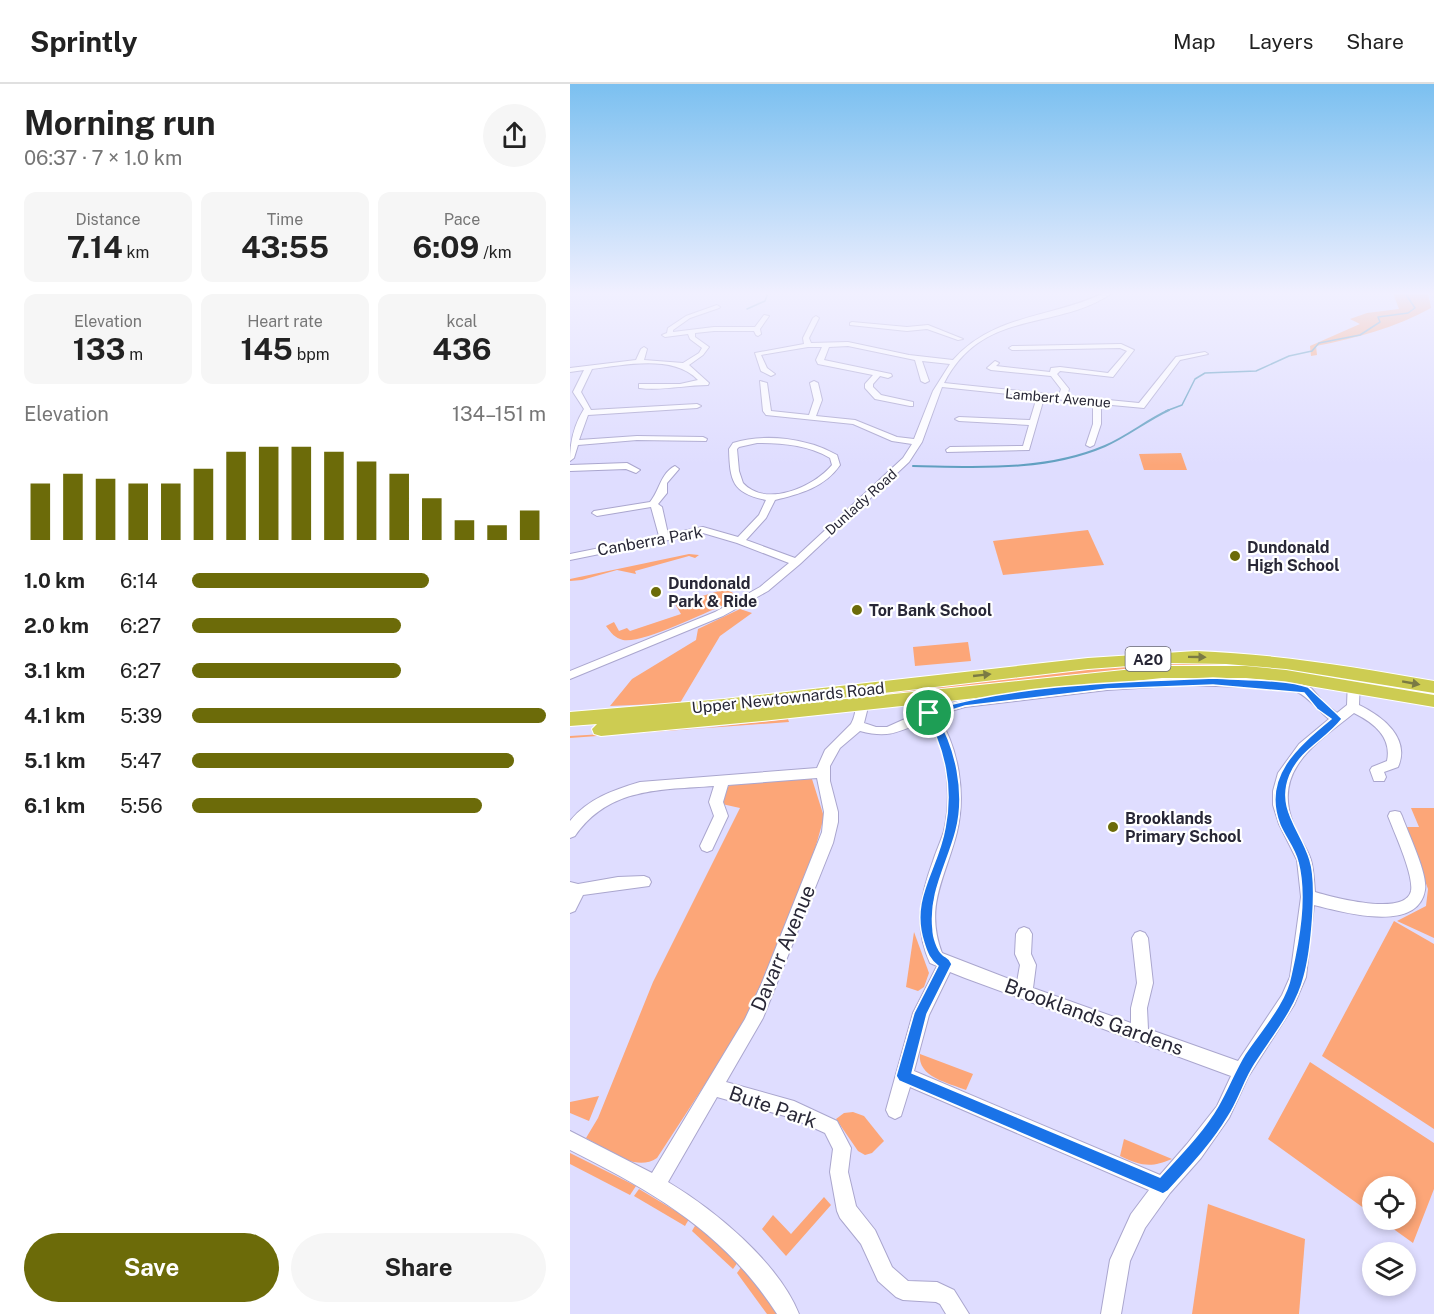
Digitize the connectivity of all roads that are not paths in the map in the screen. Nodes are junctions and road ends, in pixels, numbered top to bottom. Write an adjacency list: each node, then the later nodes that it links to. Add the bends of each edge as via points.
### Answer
1 (643, 350): 11 (street)
2 (704, 350): 13 (street)
3 (777, 350): 16 (street, via 757,354)
4 (825, 350): 17 (street, via 820,362)
5 (880, 350): 9 (street)
6 (967, 350): 10 (street, Dunlady Road)
7 (1131, 350): 18 (street, via 1110,375 1060,369)
8 (1204, 356): 20 (street, Lambert Avenue, via 1179,358)
9 (918, 358): 10 (street); 21 (street)
10 (954, 362): 25 (street, Dunlady Road)
11 (639, 363): 13 (street); 14 (street)
12 (995, 363): 18 (street, via 991,368)
13 (683, 366): 26 (street, via 704,382)
14 (589, 368): 15 (street); 27 (street)
15 (570, 370)
16 (771, 374)
17 (879, 374): 19 (street); 31 (street, via 869,384 878,397)
18 (1053, 374): 29 (street, via 1065,389)
19 (888, 376)
20 (1162, 379): 22 (street); 30 (street, Lambert Avenue, via 1141,406)
21 (925, 381)
22 (1172, 381)
23 (818, 384): 34 (street)
24 (767, 385): 34 (street, via 768,413)
25 (941, 385): 28 (street, Lambert Avenue); 40 (street, Dunlady Road)
26 (640, 386)
27 (573, 392): 33 (street, via 587,404)
28 (1041, 396): 29 (street, Lambert Avenue); 36 (street)
29 (1062, 399): 30 (street, Lambert Avenue)
30 (1097, 402): 41 (street)
31 (910, 404)
32 (699, 406): 33 (street)
33 (586, 413): 37 (street)
34 (812, 416): 40 (street, via 855,422 895,439)
35 (963, 418): 36 (street)
36 (1033, 423): 42 (street, via 1024,449)
37 (574, 431): 39 (street)
38 (703, 439): 39 (street)
39 (576, 442): 43 (street)
40 (918, 442): 53 (street, Dunlady Road, via 898,469)
41 (1093, 443)
42 (955, 448)
43 (570, 458)
44 (570, 468): 46 (street, via 627,466)
45 (675, 469): 48 (street)
46 (636, 470)
47 (771, 498): 47 (street, via 797,491 829,473 836,465 834,457 817,448 796,444 749,441 736,445 735,480 739,487); 51 (street, via 763,516)
48 (653, 504): 49 (street); 50 (street)
49 (594, 514)
50 (664, 537): 51 (street, Canberra Park, via 703,530); 52 (street, Canberra Park)
51 (740, 540): 53 (street, Canberra Park)
52 (570, 557)
53 (796, 562): 54 (street, Dunlady Road, via 764,589 738,604)
54 (570, 675)
55 (1354, 679): 56 (highway, Upper Newtownards Road / A20, one-way to 56); 57 (highway, Upper Newtownards Road / A20, via 1246,672 1162,672); 58 (highway, Upper Newtownards Road / A20); 59 (street)
56 (1434, 687)
57 (862, 696): 61 (highway, Upper Newtownards Road / A20); 63 (street, via 864,711); 64 (highway, Upper Newtownards Road / A20, via 648,726)
58 (1434, 700)
59 (1353, 707): 62 (street); 66 (street, via 1378,722 1393,738 1393,764 1377,770)
60 (929, 713): 62 (street, via 965,703 1107,686 1213,681 1307,691); 63 (street, via 888,730); 77 (street, via 941,731 954,792 951,830 927,895 926,931 936,958)
61 (570, 719)
62 (1337, 719): 73 (street, via 1303,747 1285,774 1280,791 1286,825 1304,860)
63 (858, 726): 65 (street, via 832,748)
64 (570, 730)
65 (823, 772): 67 (street); 82 (street, Davarr Avenue, via 832,804 830,831 751,1024)
66 (1379, 777)
67 (723, 780): 69 (street, via 625,791 587,813); 70 (street, via 716,802 721,816)
68 (1395, 816): 73 (street, via 1416,876 1418,892 1412,902 1384,911 1350,908)
69 (570, 832)
70 (707, 846)
71 (644, 882): 72 (street)
72 (574, 889): 74 (street)
73 (1308, 897): 80 (street, via 1298,977)
74 (570, 906)
75 (1024, 934): 78 (street, via 1023,954 1028,965)
76 (1140, 938): 79 (street, via 1145,983 1138,1008)
77 (946, 964): 78 (street, Brooklands Gardens); 81 (street, via 921,1013)
78 (1024, 992): 79 (street, Brooklands Gardens)
79 (1140, 1034): 80 (street, Brooklands Gardens)
80 (1242, 1071): 86 (street, via 1223,1112)
81 (904, 1076): 83 (street); 86 (street)
82 (714, 1087): 85 (street, Davarr Avenue); 88 (street, Bute Park, via 794,1110 831,1127 842,1148 839,1172 847,1211 868,1237 885,1274 903,1290 937,1292)
83 (895, 1110)
84 (570, 1140): 85 (street)
85 (655, 1185): 87 (street, via 702,1214 735,1243 765,1276)
86 (1163, 1186): 89 (street, via 1138,1221 1120,1260)
87 (789, 1314)
88 (959, 1314)
89 (1111, 1314)

